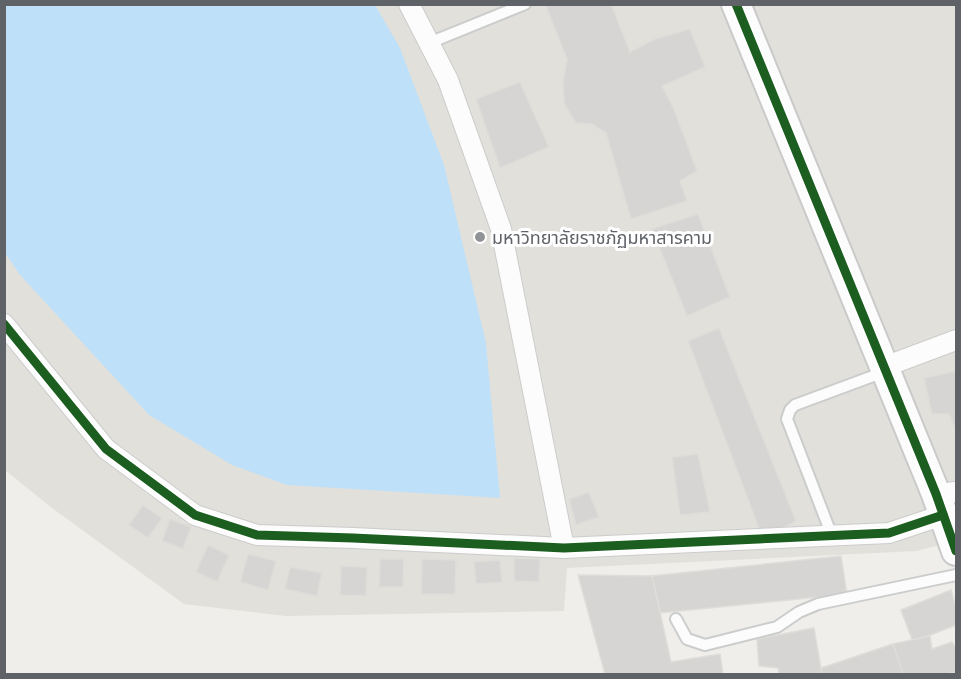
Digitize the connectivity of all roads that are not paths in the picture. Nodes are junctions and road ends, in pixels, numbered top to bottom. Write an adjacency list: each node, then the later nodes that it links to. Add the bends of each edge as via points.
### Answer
1 (409, 4): 4 (street)
2 (525, 4): 4 (lane)
3 (736, 4): 7 (street)
4 (429, 43): 10 (street, via 448,80 501,229)
5 (4, 324): 10 (street, via 106,448 195,515 257,535)
6 (957, 340): 7 (street)
7 (885, 369): 8 (street); 9 (lane, via 795,405 788,414 793,437)
8 (945, 500): 9 (street, via 889,533); 11 (street)
9 (832, 536): 10 (street)
10 (564, 548)
11 (957, 551)
12 (957, 575): 13 (lane, via 818,604 777,627 705,645 687,639)
13 (676, 619)

